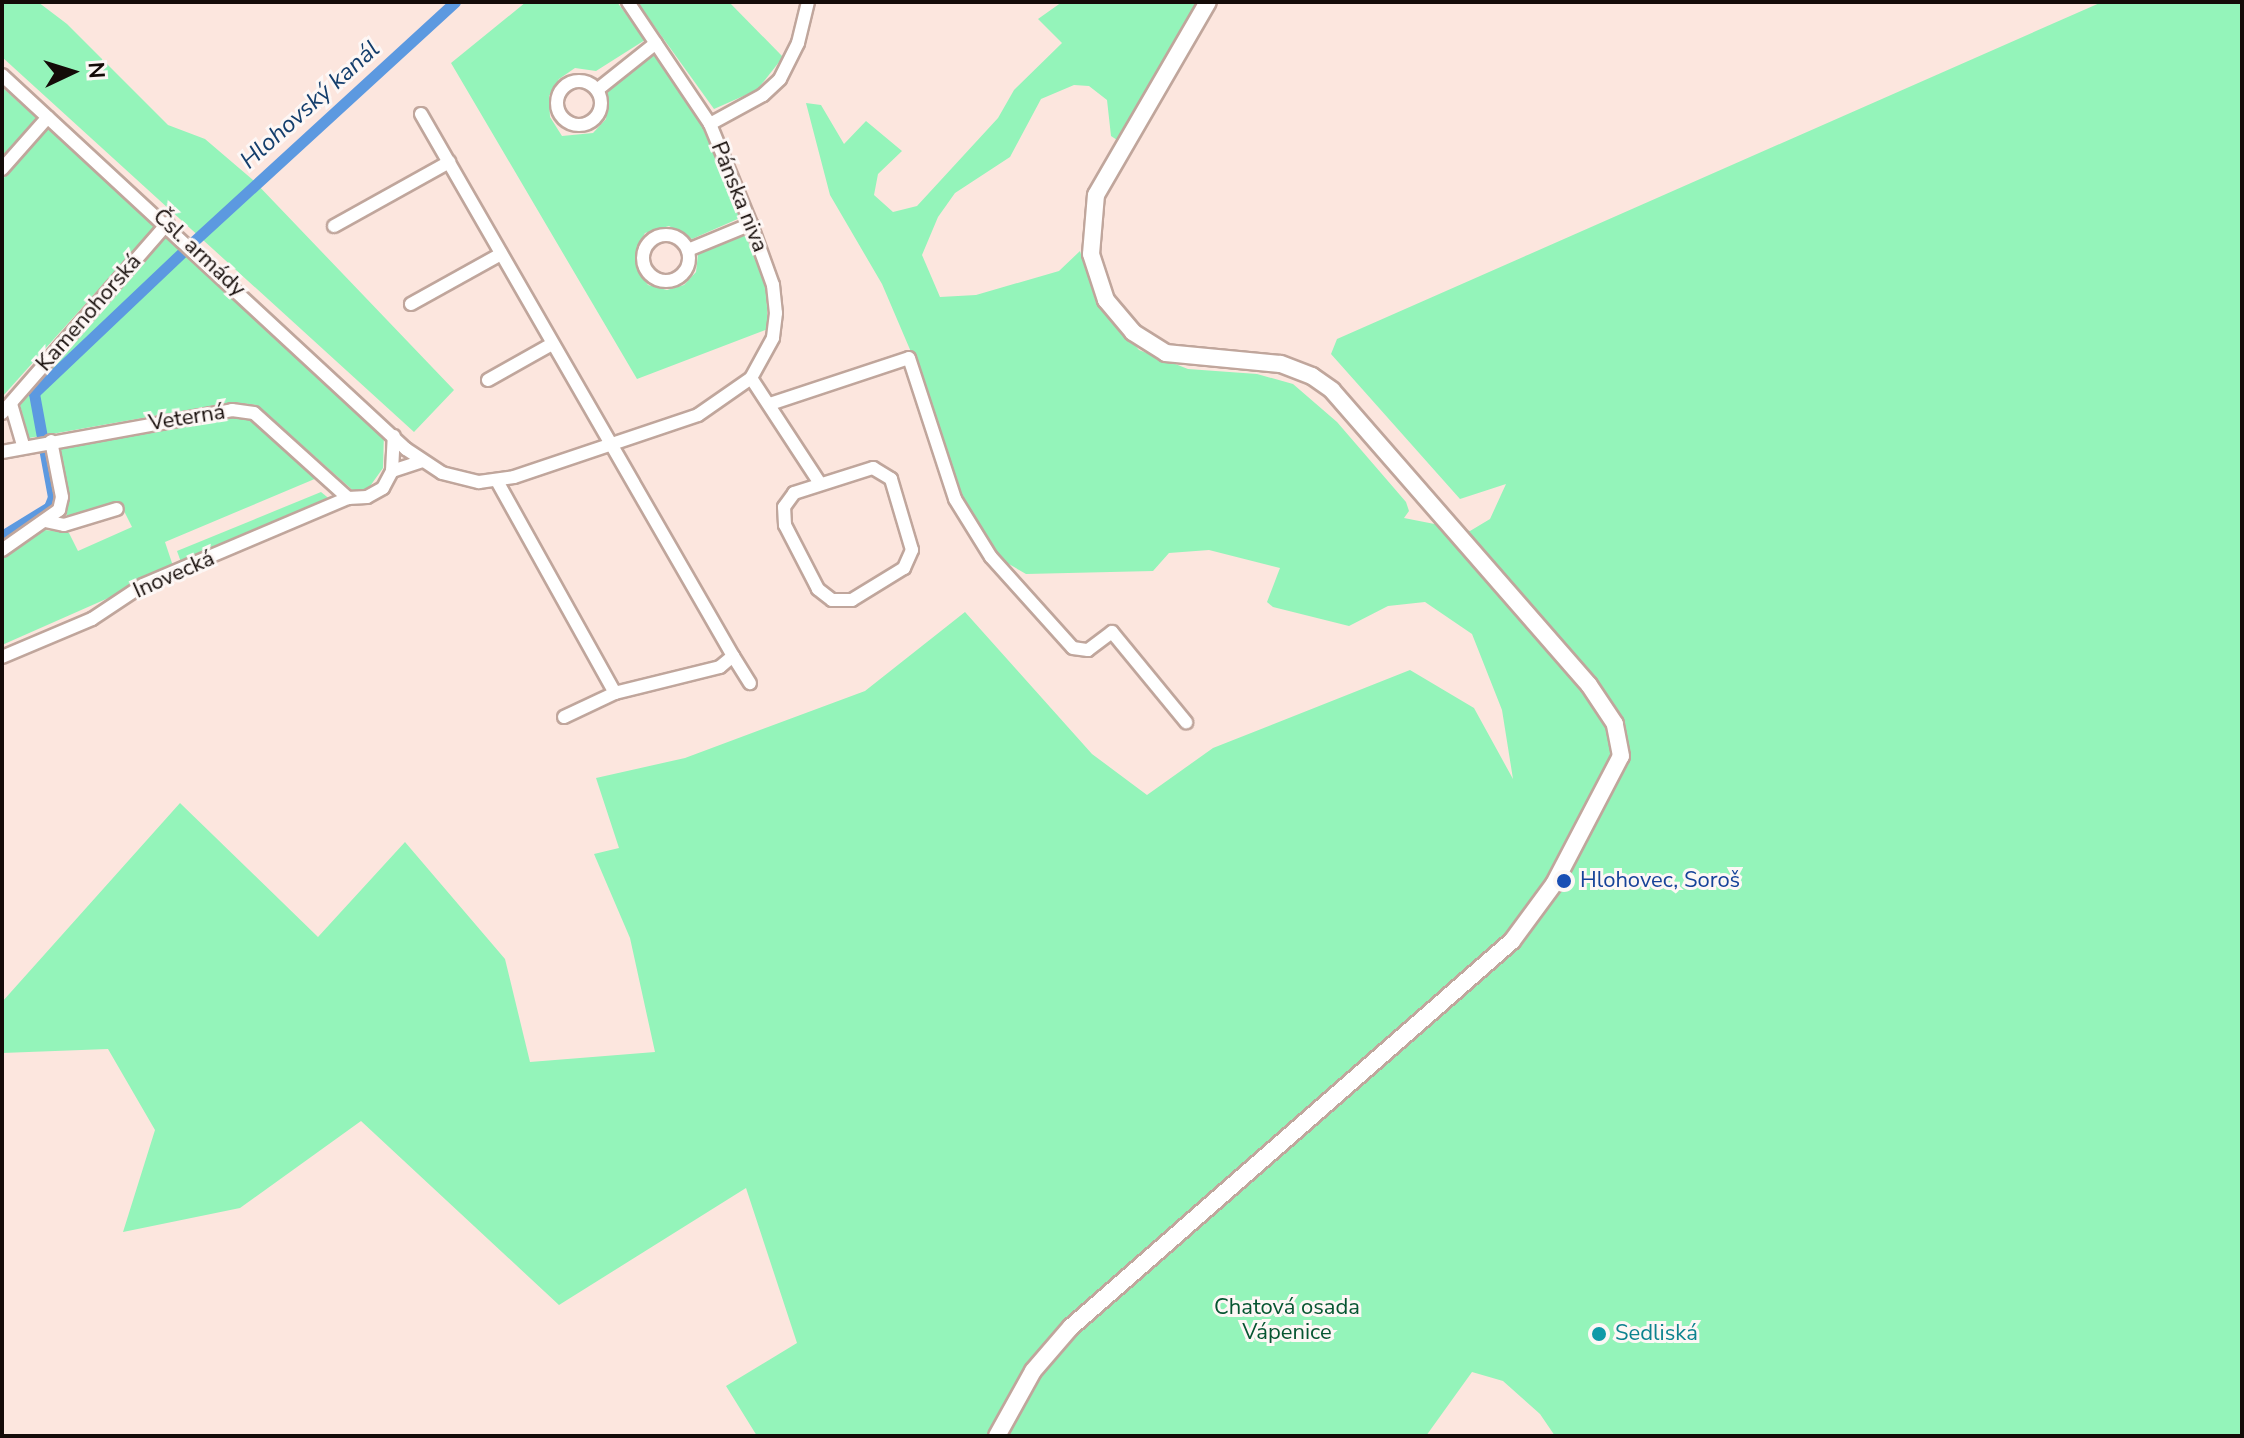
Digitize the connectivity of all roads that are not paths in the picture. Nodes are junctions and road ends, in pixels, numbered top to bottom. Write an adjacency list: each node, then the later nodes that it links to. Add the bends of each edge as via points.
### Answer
1 (628, 2): 4 (street, Pánska niva)
2 (808, 2): 9 (street, via 798,43 780,79 763,95)
3 (1208, 2): 42 (main road, via 1109,166 1094,202 1091,254 1106,300 1157,349 1199,360 1280,364 1332,390 1603,703 1615,724 1620,762 1554,884 1512,941 1071,1327 1033,1371)
4 (656, 43): 6 (street); 9 (street, Pánska niva)
5 (2, 75): 8 (street, Čsl. armády)
6 (597, 90)
7 (421, 114): 10 (street)
8 (48, 117): 11 (street); 12 (street, Čsl. armády)
9 (710, 124): 13 (street, Pánska niva)
10 (449, 162): 14 (street); 16 (street)
11 (2, 169)
12 (168, 223): 22 (street, Kamenohorská); 23 (street, Čsl. armády)
13 (751, 224): 15 (street); 19 (street, Pánska niva, via 773,285 776,313 773,338)
14 (334, 226)
15 (688, 250)
16 (501, 254): 17 (street); 18 (street)
17 (411, 304)
18 (552, 344): 20 (street); 26 (street)
19 (751, 378): 21 (street); 26 (street, via 719,405)
20 (488, 380)
21 (770, 404): 31 (street); 41 (street, via 909,358 955,499 991,557 1073,648 1088,650 1112,632)
22 (6, 408): 25 (street, Kamenohorská)
23 (393, 433): 28 (street, Čsl. armády); 29 (street)
24 (51, 441): 25 (street); 32 (street, Veterná, via 232,410 254,413); 34 (street, via 62,497 59,510)
25 (23, 445): 27 (street)
26 (611, 445): 30 (street); 36 (street)
27 (2, 452)
28 (422, 461): 29 (street); 30 (street, Čsl. armády, via 458,479)
29 (392, 471): 32 (street, via 383,488 367,497)
30 (497, 481): 39 (street)
31 (819, 482): 31 (street, via 794,493 784,507 785,525 818,589 832,600 852,600 904,568 912,550 891,479 873,468)
32 (348, 498): 37 (street, Inovecká, via 143,585 92,619)
33 (117, 509): 34 (street, via 64,525)
34 (45, 521): 35 (street)
35 (2, 550)
36 (733, 656): 38 (street); 39 (street, via 720,667)
37 (2, 657)
38 (750, 683)
39 (615, 693): 40 (street)
40 (564, 717)
41 (1186, 722)
42 (997, 1436)

